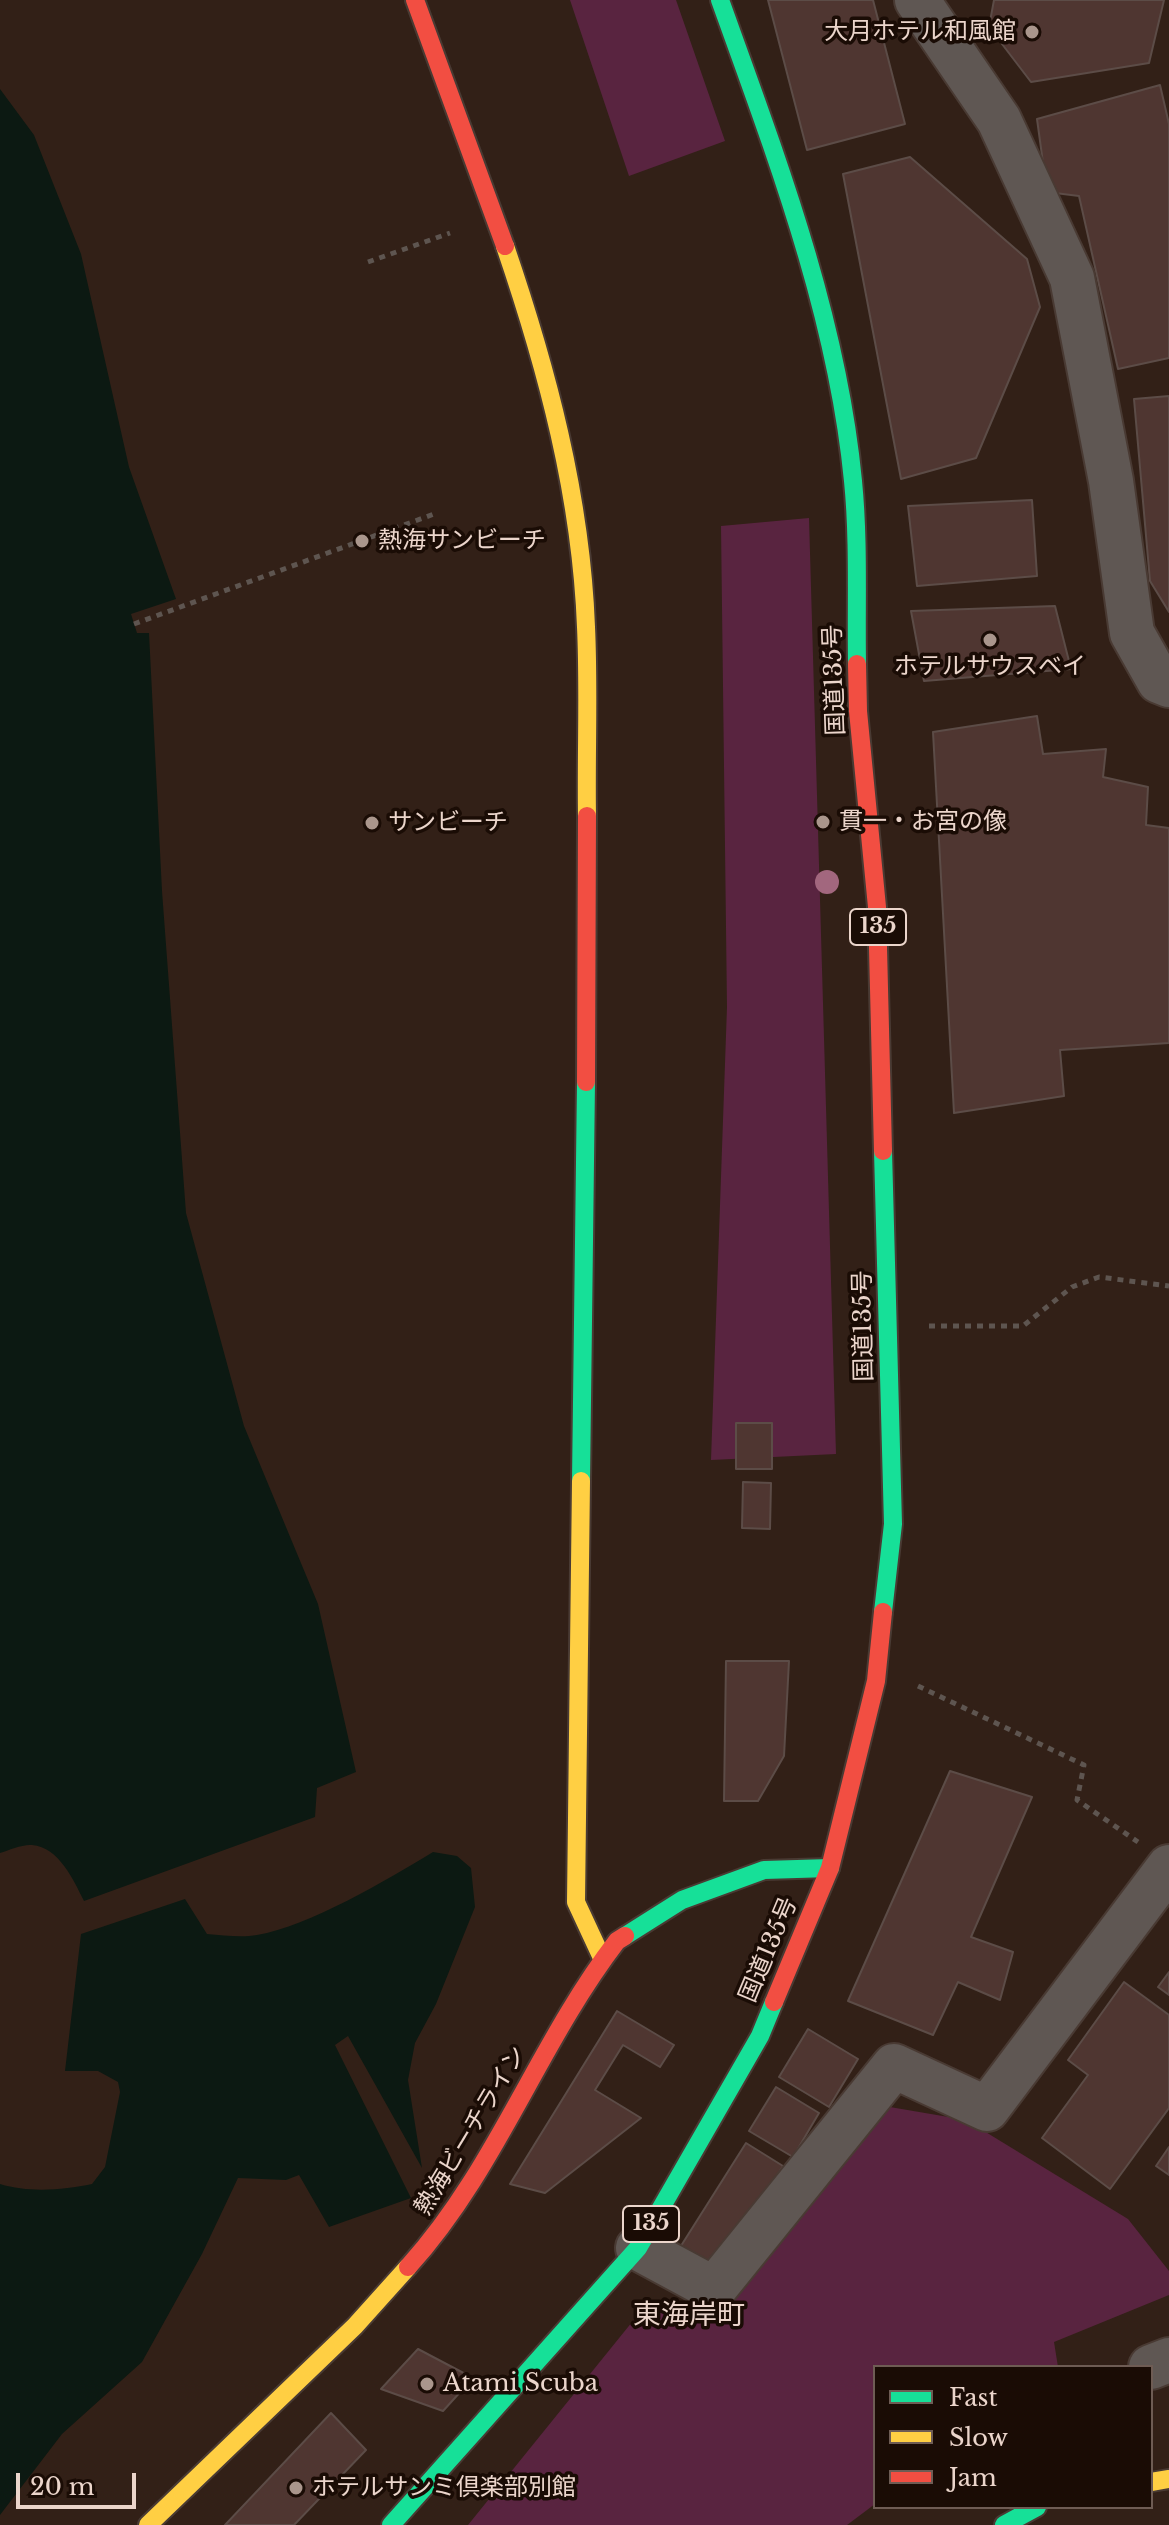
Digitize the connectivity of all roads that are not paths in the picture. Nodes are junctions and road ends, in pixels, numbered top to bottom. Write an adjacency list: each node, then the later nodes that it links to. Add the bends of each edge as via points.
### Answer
1 (415, 0): 7 (main road, via 530,323 554,411 582,572 587,951 576,1902)
2 (720, 0): 6 (main road, 国道135号 / 135, via 784,178 836,369 853,482 858,711 877,907 893,1524 876,1681)
3 (917, 0): 4 (street, via 999,120 1072,278 1111,481 1132,633 1159,681)
4 (1169, 685)
5 (1156, 1856): 8 (street, via 987,2109 894,2066 714,2289)
6 (830, 1868): 7 (main road, 熱海ビーチライン, via 764,1870 682,1900 638,1924); 8 (main road, 国道135号 / 135, via 760,2036)
7 (602, 1958): 10 (main road, 熱海ビーチライン, via 444,2227 395,2285)
8 (638, 2248): 11 (main road, 国道135号 / 135)
9 (1033, 2509): 12 (main road)
10 (148, 2525)
11 (391, 2525)
12 (1004, 2525)

